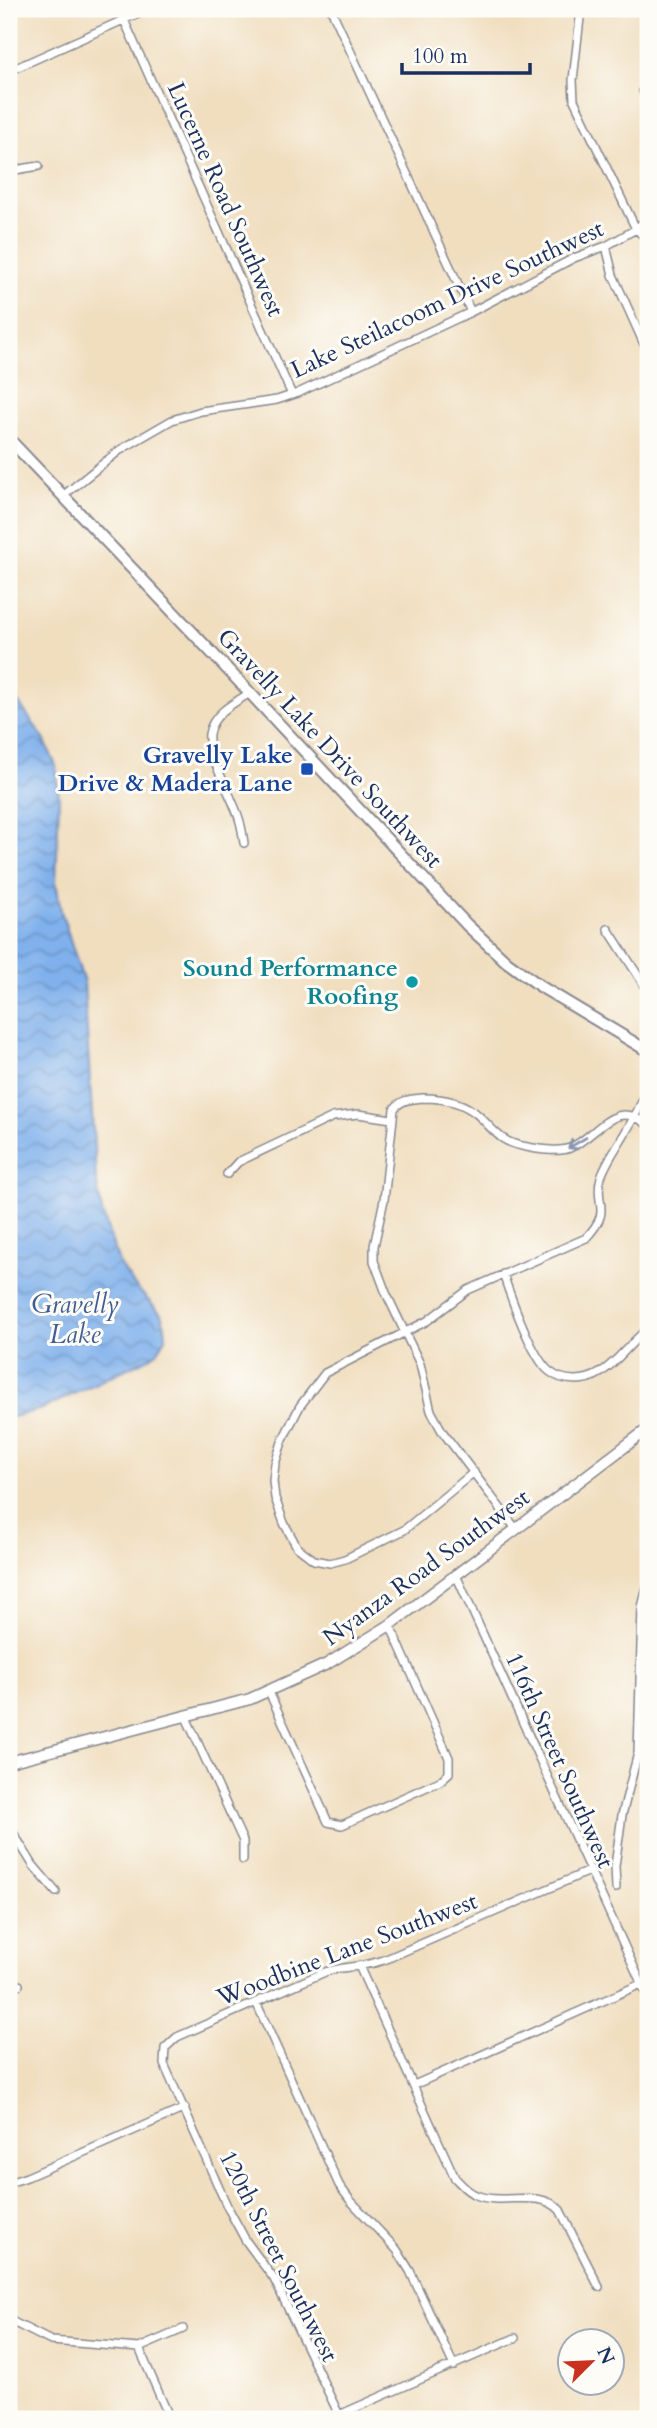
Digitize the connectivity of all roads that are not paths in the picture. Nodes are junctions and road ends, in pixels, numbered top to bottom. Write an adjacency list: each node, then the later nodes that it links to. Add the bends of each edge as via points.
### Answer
1 (148, 9): 4 (street)
2 (331, 9): 14 (street)
3 (582, 9): 11 (street, Lake Steilacoom Drive Southwest, via 574,100)
4 (124, 20): 6 (street); 16 (street, Lucerne Road Southwest)
5 (648, 59): 7 (street, via 643,91)
6 (9, 71)
7 (648, 104)
8 (39, 166): 9 (street)
9 (9, 171)
10 (648, 218): 11 (street)
11 (636, 229): 12 (street); 13 (street, Lake Steilacoom Drive Southwest)
12 (648, 240)
13 (606, 246): 14 (street, Lake Steilacoom Drive Southwest); 15 (street, via 613,275)
14 (471, 312): 16 (street, Lake Steilacoom Drive Southwest)
15 (648, 352)
16 (292, 395): 18 (street, Lake Steilacoom Drive Southwest, via 172,420 120,450)
17 (9, 439): 18 (main road, Gravelly Lake Drive Southwest)
18 (64, 495): 19 (main road, Gravelly Lake Drive Southwest)
19 (250, 693): 20 (street, via 217,718 209,734); 23 (main road, Gravelly Lake Drive Southwest, via 491,947 543,988)
20 (244, 844)
21 (608, 929): 22 (street)
22 (648, 991)
23 (648, 1051)
24 (648, 1089): 25 (street)
25 (636, 1115): 26 (street, one-way to 26, via 617,1116 574,1146 555,1150 506,1142 477,1114 441,1099 402,1101); 27 (street); 29 (street, via 603,1173 602,1213 596,1228 580,1242)
26 (392, 1119): 28 (street, via 358,1114 333,1117 239,1162); 31 (street, via 374,1261)
27 (648, 1125)
28 (227, 1174)
29 (503, 1274): 30 (street, via 536,1354 559,1376 580,1380 598,1375); 31 (street, via 462,1293)
30 (648, 1329)
31 (405, 1333): 33 (street, via 420,1364 431,1411); 33 (street, via 325,1373 300,1406 283,1439 273,1475 275,1498 290,1536 310,1558 324,1563 345,1559 396,1535)
32 (648, 1429): 34 (street, Nyanza Road Southwest)
33 (474, 1472): 34 (street)
34 (516, 1529): 35 (street, Nyanza Road Southwest)
35 (456, 1575): 37 (street, Nyanza Road Southwest); 43 (street, 116th Street Southwest)
36 (648, 1584): 44 (street, via 642,1608 638,1753 622,1815)
37 (390, 1625): 38 (street, Nyanza Road Southwest, via 327,1664); 38 (street, via 449,1758 451,1768 440,1781 334,1825 324,1818)
38 (269, 1692): 39 (street, Nyanza Road Southwest)
39 (185, 1715): 40 (street, Nyanza Road Southwest); 42 (street, via 243,1841)
40 (9, 1762)
41 (9, 1826): 45 (street)
42 (243, 1860)
43 (589, 1871): 46 (street, Woodbine Lane Southwest, via 384,1960); 47 (street, 116th Street Southwest)
44 (616, 1888)
45 (56, 1892)
46 (359, 1966): 51 (street, Woodbine Lane Southwest, via 325,1972); 52 (street)
47 (641, 1984): 50 (street, 116th Street Southwest); 52 (street)
48 (19, 1986): 49 (street)
49 (9, 1987)
50 (648, 1998)
51 (256, 2002): 53 (street, Woodbine Lane Southwest, via 166,2046 164,2064); 60 (street, via 339,2185 397,2250)
52 (414, 2085): 55 (street, via 455,2178 481,2197 542,2199 555,2204)
53 (185, 2108): 54 (street); 61 (street, 120th Street Southwest, via 232,2217 274,2278)
54 (9, 2183)
55 (600, 2287)
56 (9, 2320): 59 (street, via 51,2341)
57 (183, 2329): 59 (street)
58 (514, 2338): 60 (street)
59 (139, 2348): 62 (street)
60 (454, 2366): 61 (street)
61 (340, 2417)
62 (170, 2419)

